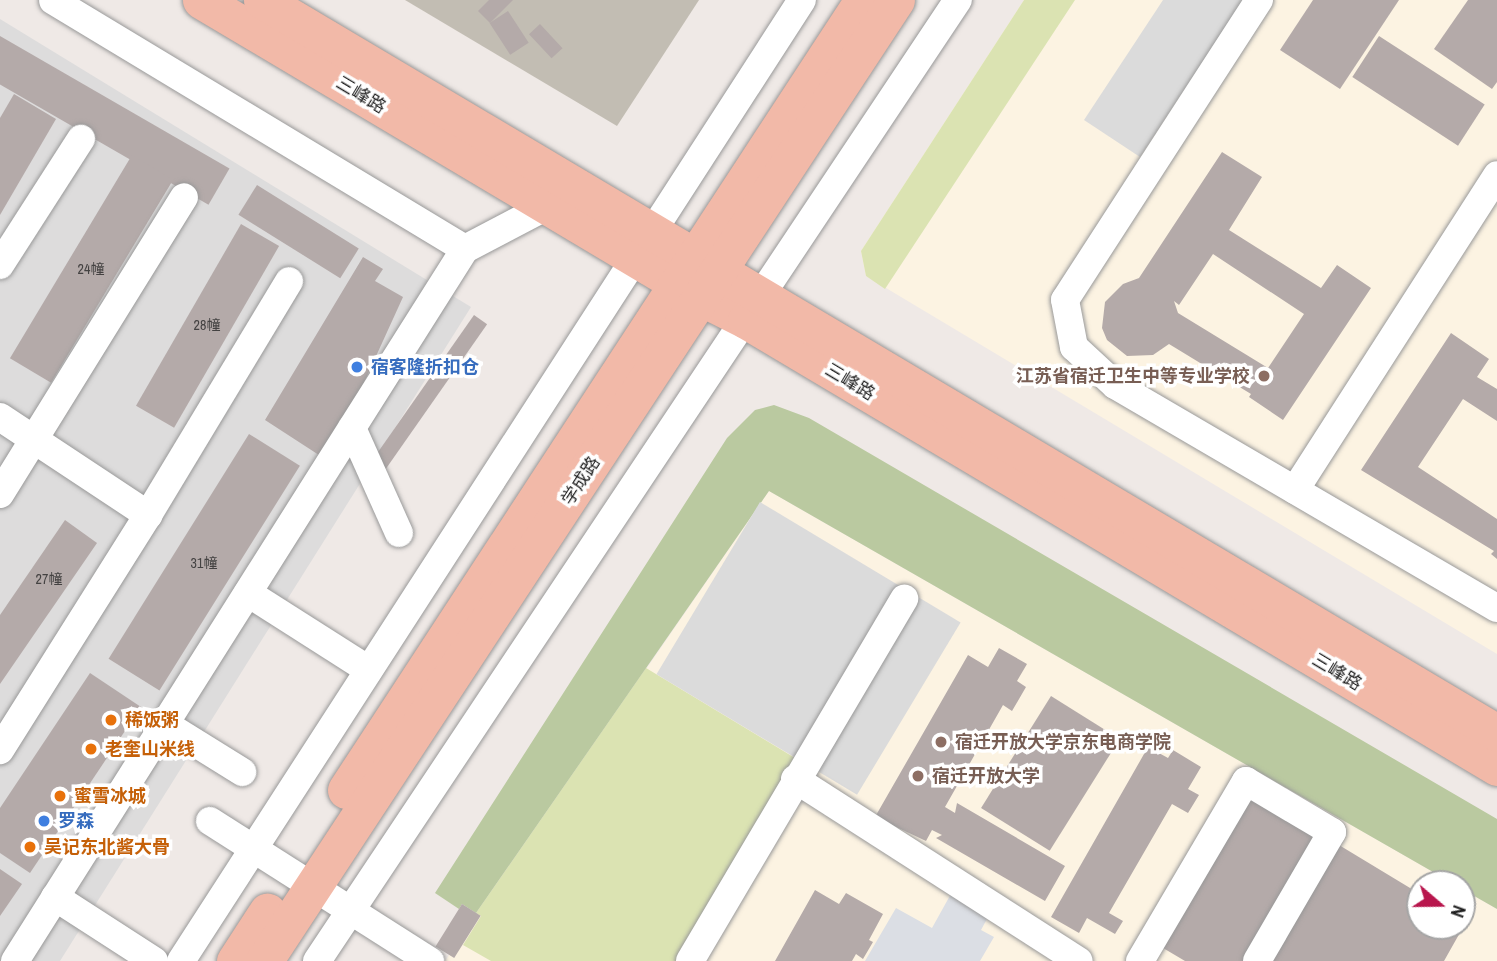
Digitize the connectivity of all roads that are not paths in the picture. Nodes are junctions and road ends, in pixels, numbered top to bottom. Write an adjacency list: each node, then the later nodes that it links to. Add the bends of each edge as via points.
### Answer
1 (54, 0): 14 (lane)
2 (201, 0): 12 (main road, 三峰路)
3 (262, 0): 13 (main road, 三峰路)
4 (802, 0): 13 (lane)
5 (863, 0): 16 (main road, 学成路)
6 (896, 0): 16 (main road, 学成路)
7 (958, 0): 18 (lane)
8 (1259, 0): 22 (lane, via 1065,300 1074,347 1115,385)
9 (81, 139): 15 (lane)
10 (1497, 175): 22 (lane)
11 (184, 197): 21 (lane)
12 (547, 206): 13 (main road, 三峰路); 14 (lane)
13 (644, 245): 16 (main road, 三峰路); 29 (lane)
14 (465, 249): 20 (lane)
15 (0, 265)
16 (699, 277): 18 (main road, 三峰路); 38 (main road, 学成路)
17 (289, 281): 24 (lane)
18 (753, 307): 31 (main road, 三峰路); 33 (main road, 三峰路); 40 (lane)
19 (0, 417): 21 (lane)
20 (352, 428): 25 (lane); 26 (lane)
21 (35, 441): 23 (lane); 24 (lane)
22 (1295, 490): 28 (lane)
23 (0, 494)
24 (148, 515): 32 (lane)
25 (399, 533)
26 (248, 593): 29 (lane); 30 (lane)
27 (904, 599): 35 (lane)
28 (1497, 608)
29 (369, 670): 37 (lane)
30 (165, 724): 34 (lane); 39 (lane)
31 (1497, 733)
32 (0, 750)
33 (1497, 767)
34 (242, 772)
35 (796, 779): 48 (lane); 49 (lane)
36 (210, 821): 37 (lane)
37 (253, 849): 38 (lane); 43 (lane)
38 (302, 881): 40 (lane); 44 (main road, 学成路); 45 (main road, 学成路)
39 (55, 897): 41 (lane); 42 (lane)
40 (349, 912): 46 (lane); 47 (lane)
41 (15, 961)
42 (155, 961)
43 (181, 961)
44 (235, 961)
45 (264, 961)
46 (317, 961)
47 (430, 961)
48 (690, 961)
49 (1079, 961)
50 (1140, 961): 51 (lane, via 1246,782 1332,832)
51 (1257, 961)

